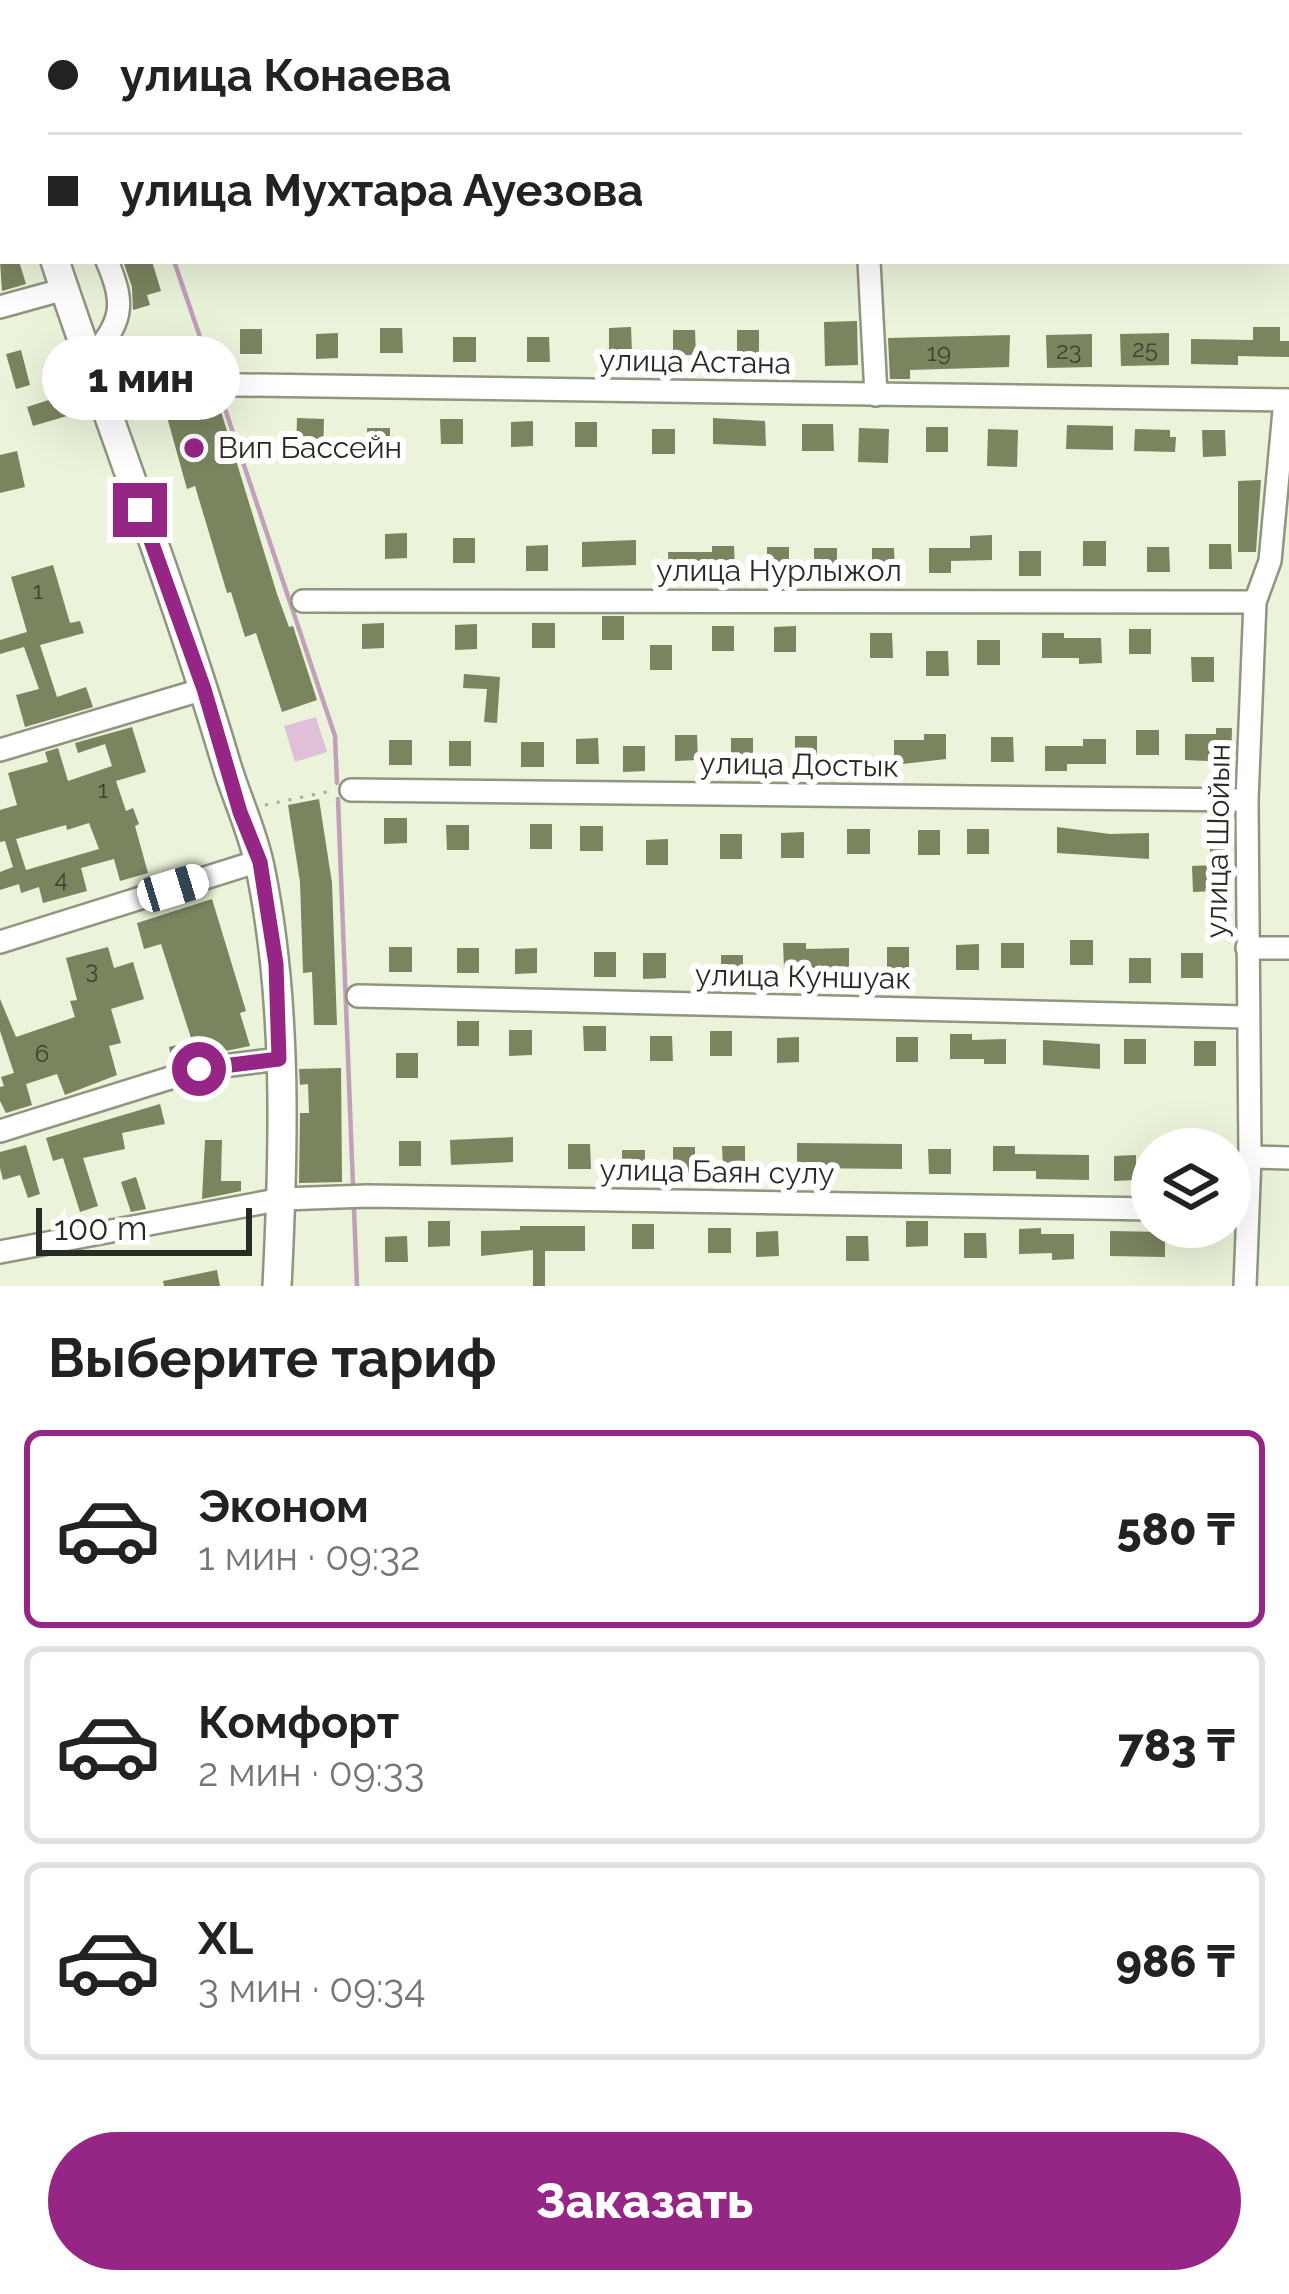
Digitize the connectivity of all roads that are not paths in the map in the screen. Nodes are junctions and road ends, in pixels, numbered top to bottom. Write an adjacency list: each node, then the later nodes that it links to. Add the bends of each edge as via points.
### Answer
1 (56, 264): 4 (main road)
2 (108, 264): 6 (street, via 120,312)
3 (869, 264): 8 (street)
4 (64, 289): 5 (street); 6 (main road)
5 (0, 307)
6 (90, 360): 7 (main road)
7 (101, 395): 8 (street, улица Астана, via 176,384); 12 (main road)
8 (876, 395): 9 (street, улица Астана)
9 (1287, 400): 11 (street, улица Шойын, via 1270,561)
10 (303, 601): 11 (street, улица Нурлыжол)
11 (1255, 602): 15 (street, улица Шойын)
12 (204, 689): 13 (street); 16 (main road)
13 (0, 750)
14 (351, 790): 15 (street, улица Достык)
15 (1247, 800): 18 (street, улица Шойын)
16 (260, 862): 17 (street); 22 (main road, via 276,964)
17 (0, 942)
18 (1247, 948): 19 (street); 21 (street, улица Шойын)
19 (1289, 949)
20 (358, 996): 21 (street, улица Куншуак)
21 (1246, 1017): 23 (street, улица Шойын)
22 (279, 1059): 24 (street, via 199,1069); 27 (main road)
23 (1249, 1128)
24 (0, 1131)
25 (1251, 1157): 26 (street)
26 (1289, 1158)
27 (282, 1199): 28 (street, улица Баян сулу); 30 (street, улица Баян сулу); 31 (main road)
28 (1131, 1210)
29 (1242, 1248): 32 (street, улица Шойын)
30 (0, 1252)
31 (277, 1286)
32 (1245, 1286)

